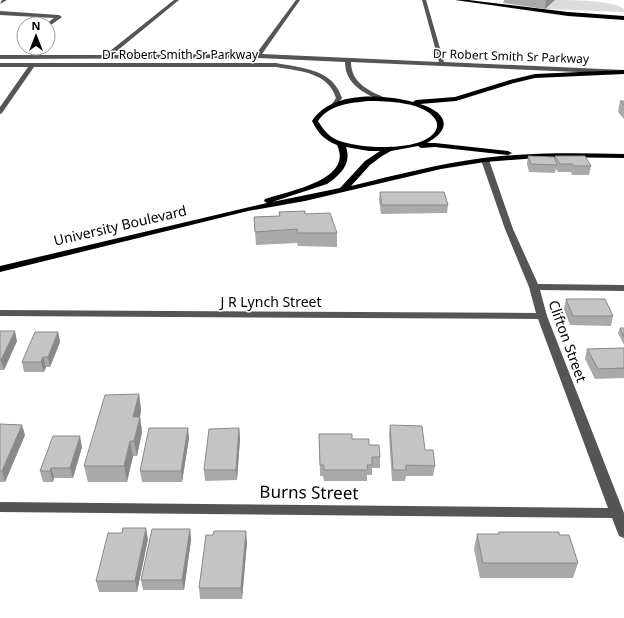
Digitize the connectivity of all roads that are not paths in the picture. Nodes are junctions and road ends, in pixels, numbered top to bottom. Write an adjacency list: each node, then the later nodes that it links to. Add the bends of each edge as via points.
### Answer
1 (5, 0): 6 (street)
2 (177, 0): 12 (street)
3 (298, 0): 10 (street)
4 (424, 0): 14 (street)
5 (457, 0): 9 (main road, via 568,14)
6 (0, 3)
7 (0, 13): 8 (street)
8 (44, 16)
9 (624, 18)
10 (258, 56): 12 (street, Dr Robert Smith Sr Parkway); 13 (street, Dr Robert Smith Sr Parkway)
11 (0, 57): 12 (street, Dr Robert Smith Sr Parkway)
12 (106, 57)
13 (348, 60): 14 (street, Dr Robert Smith Sr Parkway); 18 (street, via 347,67 352,80 361,89)
14 (442, 64): 17 (street, Dr Robert Smith Sr Parkway)
15 (0, 65): 16 (street, Dr Robert Smith Sr Parkway)
16 (32, 65): 20 (street, Dr Robert Smith Sr Parkway, via 276,65 299,69 327,79 338,90 339,98); 21 (street)
17 (624, 72): 19 (main road, via 534,76 456,99)
18 (384, 99): 19 (main road); 20 (main road, via 352,100)
19 (408, 102): 23 (main road, via 436,115 441,126 436,136)
20 (335, 104): 22 (main road, via 319,113 315,121 316,129)
21 (0, 112)
22 (340, 143): 24 (main road, via 375,150); 29 (main road, University Boulevard, via 345,159 332,178)
23 (411, 147): 24 (main road); 25 (main road, via 435,145 498,153)
24 (391, 149): 28 (main road, University Boulevard, via 375,156)
25 (551, 155): 26 (main road); 27 (main road)
26 (624, 156)
27 (484, 160): 28 (main road, via 441,167); 33 (street, Clifton Street, via 509,229)
28 (342, 190): 29 (main road, University Boulevard, via 305,200)
29 (248, 209): 30 (main road, University Boulevard)
30 (18, 264): 31 (main road); 32 (main road, University Boulevard)
31 (0, 266)
32 (0, 269)
33 (534, 287): 34 (street); 36 (street, Clifton Street)
34 (624, 288)
35 (0, 314): 36 (street, J R Lynch Street)
36 (542, 316): 38 (street, Clifton Street)
37 (0, 507): 38 (street, Burns Street)
38 (617, 512): 39 (street, Clifton Street)
39 (624, 532)

